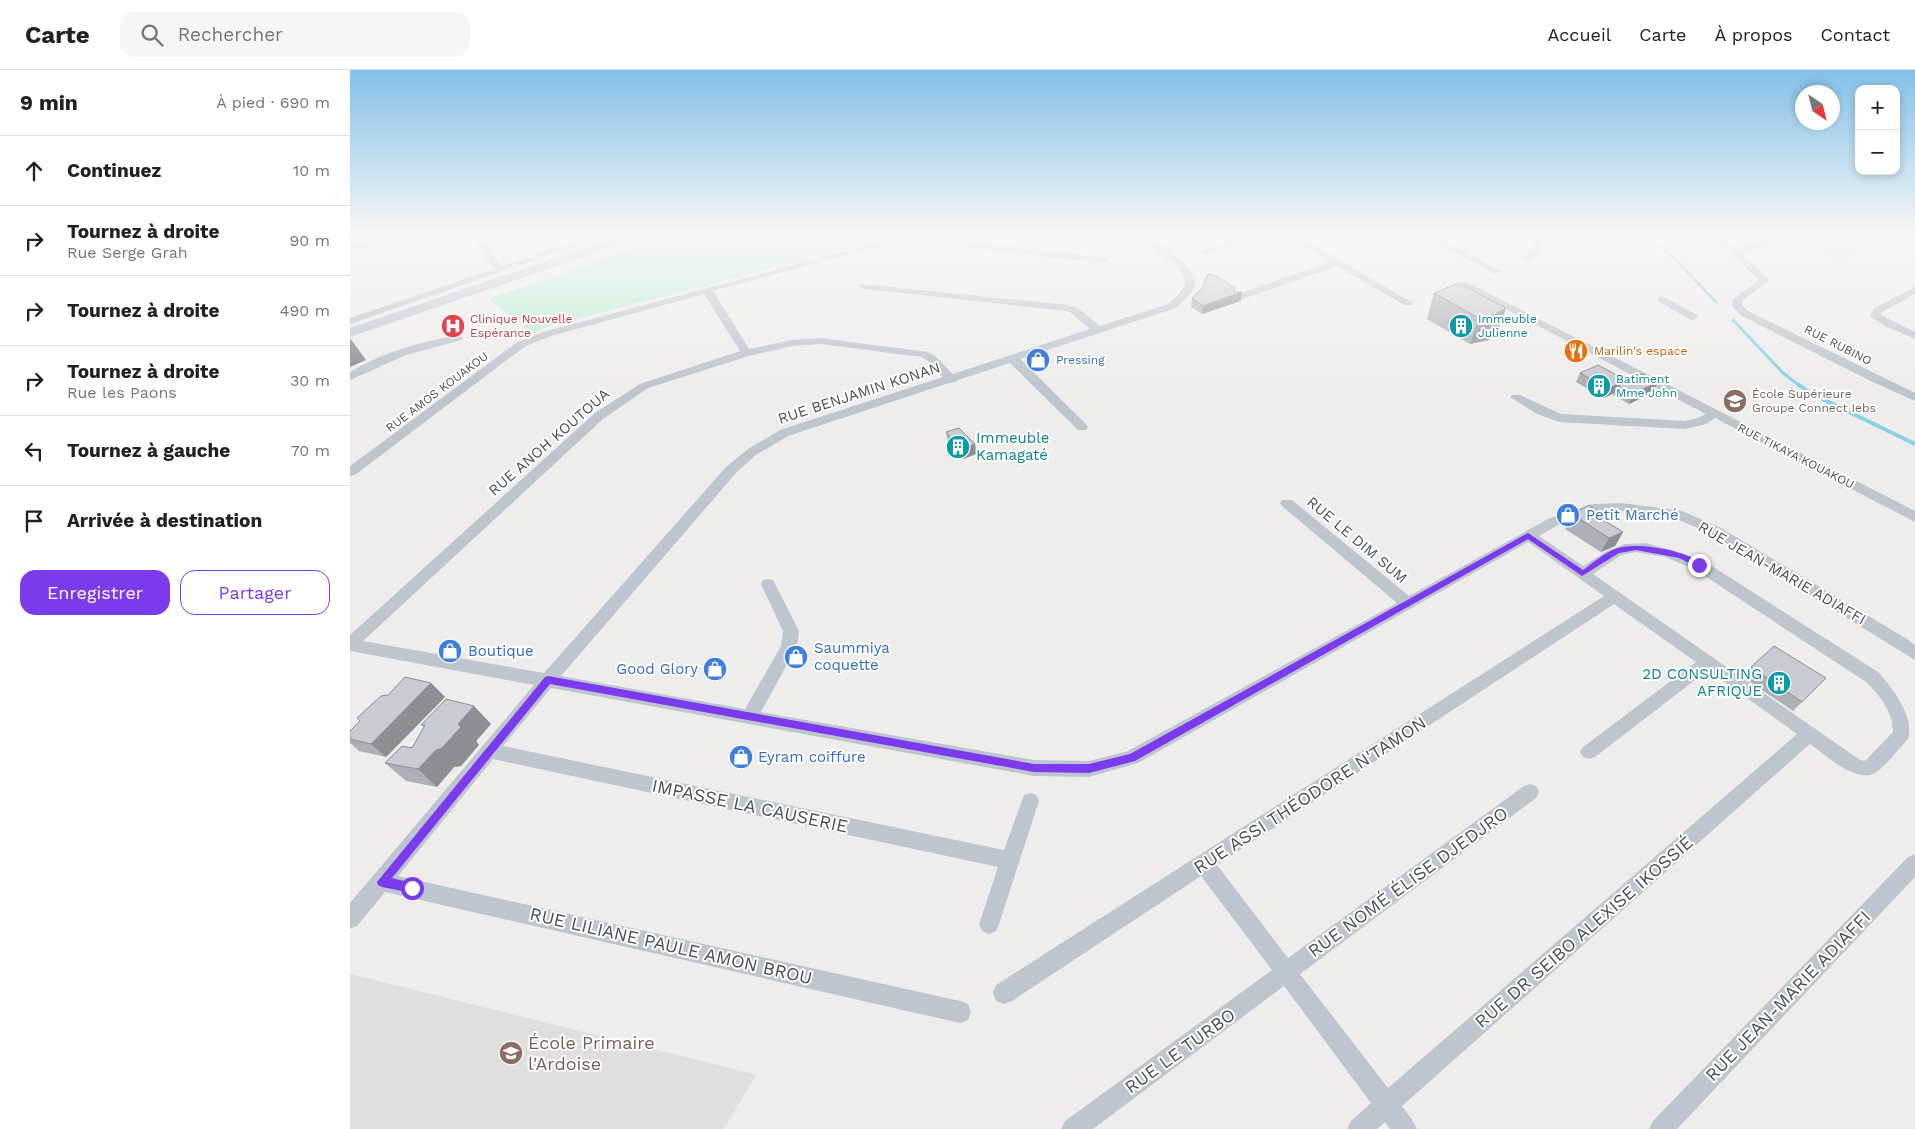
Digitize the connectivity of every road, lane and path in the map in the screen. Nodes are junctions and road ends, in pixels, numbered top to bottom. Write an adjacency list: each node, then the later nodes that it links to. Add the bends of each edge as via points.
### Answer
1 (455, 284): 17 (street)
2 (472, 284): 18 (main road)
3 (491, 284): 20 (main road)
4 (728, 284): 11 (street, RUE AMOS KOUAKOU)
5 (1189, 284): 19 (street, RUE BENJAMIN KONAN, via 1172,306)
6 (1276, 284): 13 (street)
7 (1375, 284): 15 (street)
8 (1465, 284): 29 (street, RUE TIKAYA KOUAKOU)
9 (1761, 284): 28 (street, RUE RUBINO, via 1738,299 1738,306 1749,315)
10 (864, 286): 19 (street, via 1067,308)
11 (707, 290): 23 (street); 31 (street, RUE AMOS KOUAKOU, via 547,334 520,346)
12 (1915, 290): 21 (street, via 1878,310 1875,316)
13 (1239, 297)
14 (1662, 299): 16 (street)
15 (1408, 303)
16 (1693, 317)
17 (350, 321)
18 (350, 326)
19 (1099, 331): 24 (street, RUE BENJAMIN KONAN)
20 (350, 333)
21 (1915, 336)
22 (458, 338): 25 (street, via 424,345 363,368)
23 (746, 353): 26 (street, RUE ANOH KOUTOUA, via 792,343 820,341 914,352 931,358); 39 (street, RUE ANOH KOUTOUA, via 644,386 618,401)
24 (1013, 359): 26 (street, RUE BENJAMIN KONAN); 30 (street)
25 (350, 377)
26 (952, 380): 42 (street, RUE BENJAMIN KONAN, via 784,433 752,452 730,470)
27 (1516, 397): 29 (street, via 1559,418 1685,425 1702,421)
28 (1915, 397)
29 (1715, 413): 33 (street, RUE TIKAYA KOUAKOU)
30 (1082, 427)
31 (350, 472)
32 (1287, 503): 38 (street, RUE LE DIM SUM)
33 (1915, 517)
34 (1528, 535): 35 (street); 38 (street, RUE JEAN-MARIE ADIAFFI); 40 (street, RUE JEAN-MARIE ADIAFFI, via 1593,508 1623,507 1682,516 1716,531)
35 (1582, 574): 37 (street); 44 (street, via 1617,551 1636,547 1681,556 1872,677 1897,711 1902,727 1902,734 1871,767 1864,769)
36 (768, 584): 43 (street, via 792,637)
37 (1615, 596): 41 (street); 50 (street, RUE ASSI THÉODORE N'TAMON)
38 (1407, 603): 43 (street, RUE JEAN-MARIE ADIAFFI, via 1132,758 1089,768 1034,768)
39 (350, 644): 42 (street, RUE JEAN-MARIE ADIAFFI)
40 (1915, 654)
41 (1707, 662): 44 (street); 46 (street)
42 (548, 680): 43 (street, RUE JEAN-MARIE ADIAFFI); 45 (street, RUE BENJAMIN KONAN)
43 (749, 717)
44 (1809, 734): 58 (street, RUE DR SEIBO ALEXISE IKOSSIÉ)
45 (490, 751): 49 (street, IMPASSE LA CAUSERIE); 52 (street, RUE BENJAMIN KONAN)
46 (1588, 752)
47 (1530, 792): 55 (street, RUE NOMÉ ÉLISE DJEDJRO)
48 (1030, 801): 49 (street)
49 (1010, 860): 54 (street)
50 (1204, 864): 55 (street); 56 (street, RUE ASSI THÉODORE N'TAMON)
51 (1915, 864): 62 (street, RUE JEAN-MARIE ADIAFFI)
52 (382, 882): 53 (street, RUE BENJAMIN KONAN); 57 (street, RUE LILIANE PAULE AMON BROU)
53 (350, 919)
54 (989, 924)
55 (1286, 972): 58 (street); 59 (street, RUE LE TURBO)
56 (1004, 993)
57 (960, 1012)
58 (1387, 1105): 60 (street, RUE DR SEIBO ALEXISE IKOSSIÉ); 61 (street)
59 (1073, 1129)
60 (1359, 1129)
61 (1405, 1129)
62 (1661, 1129)

